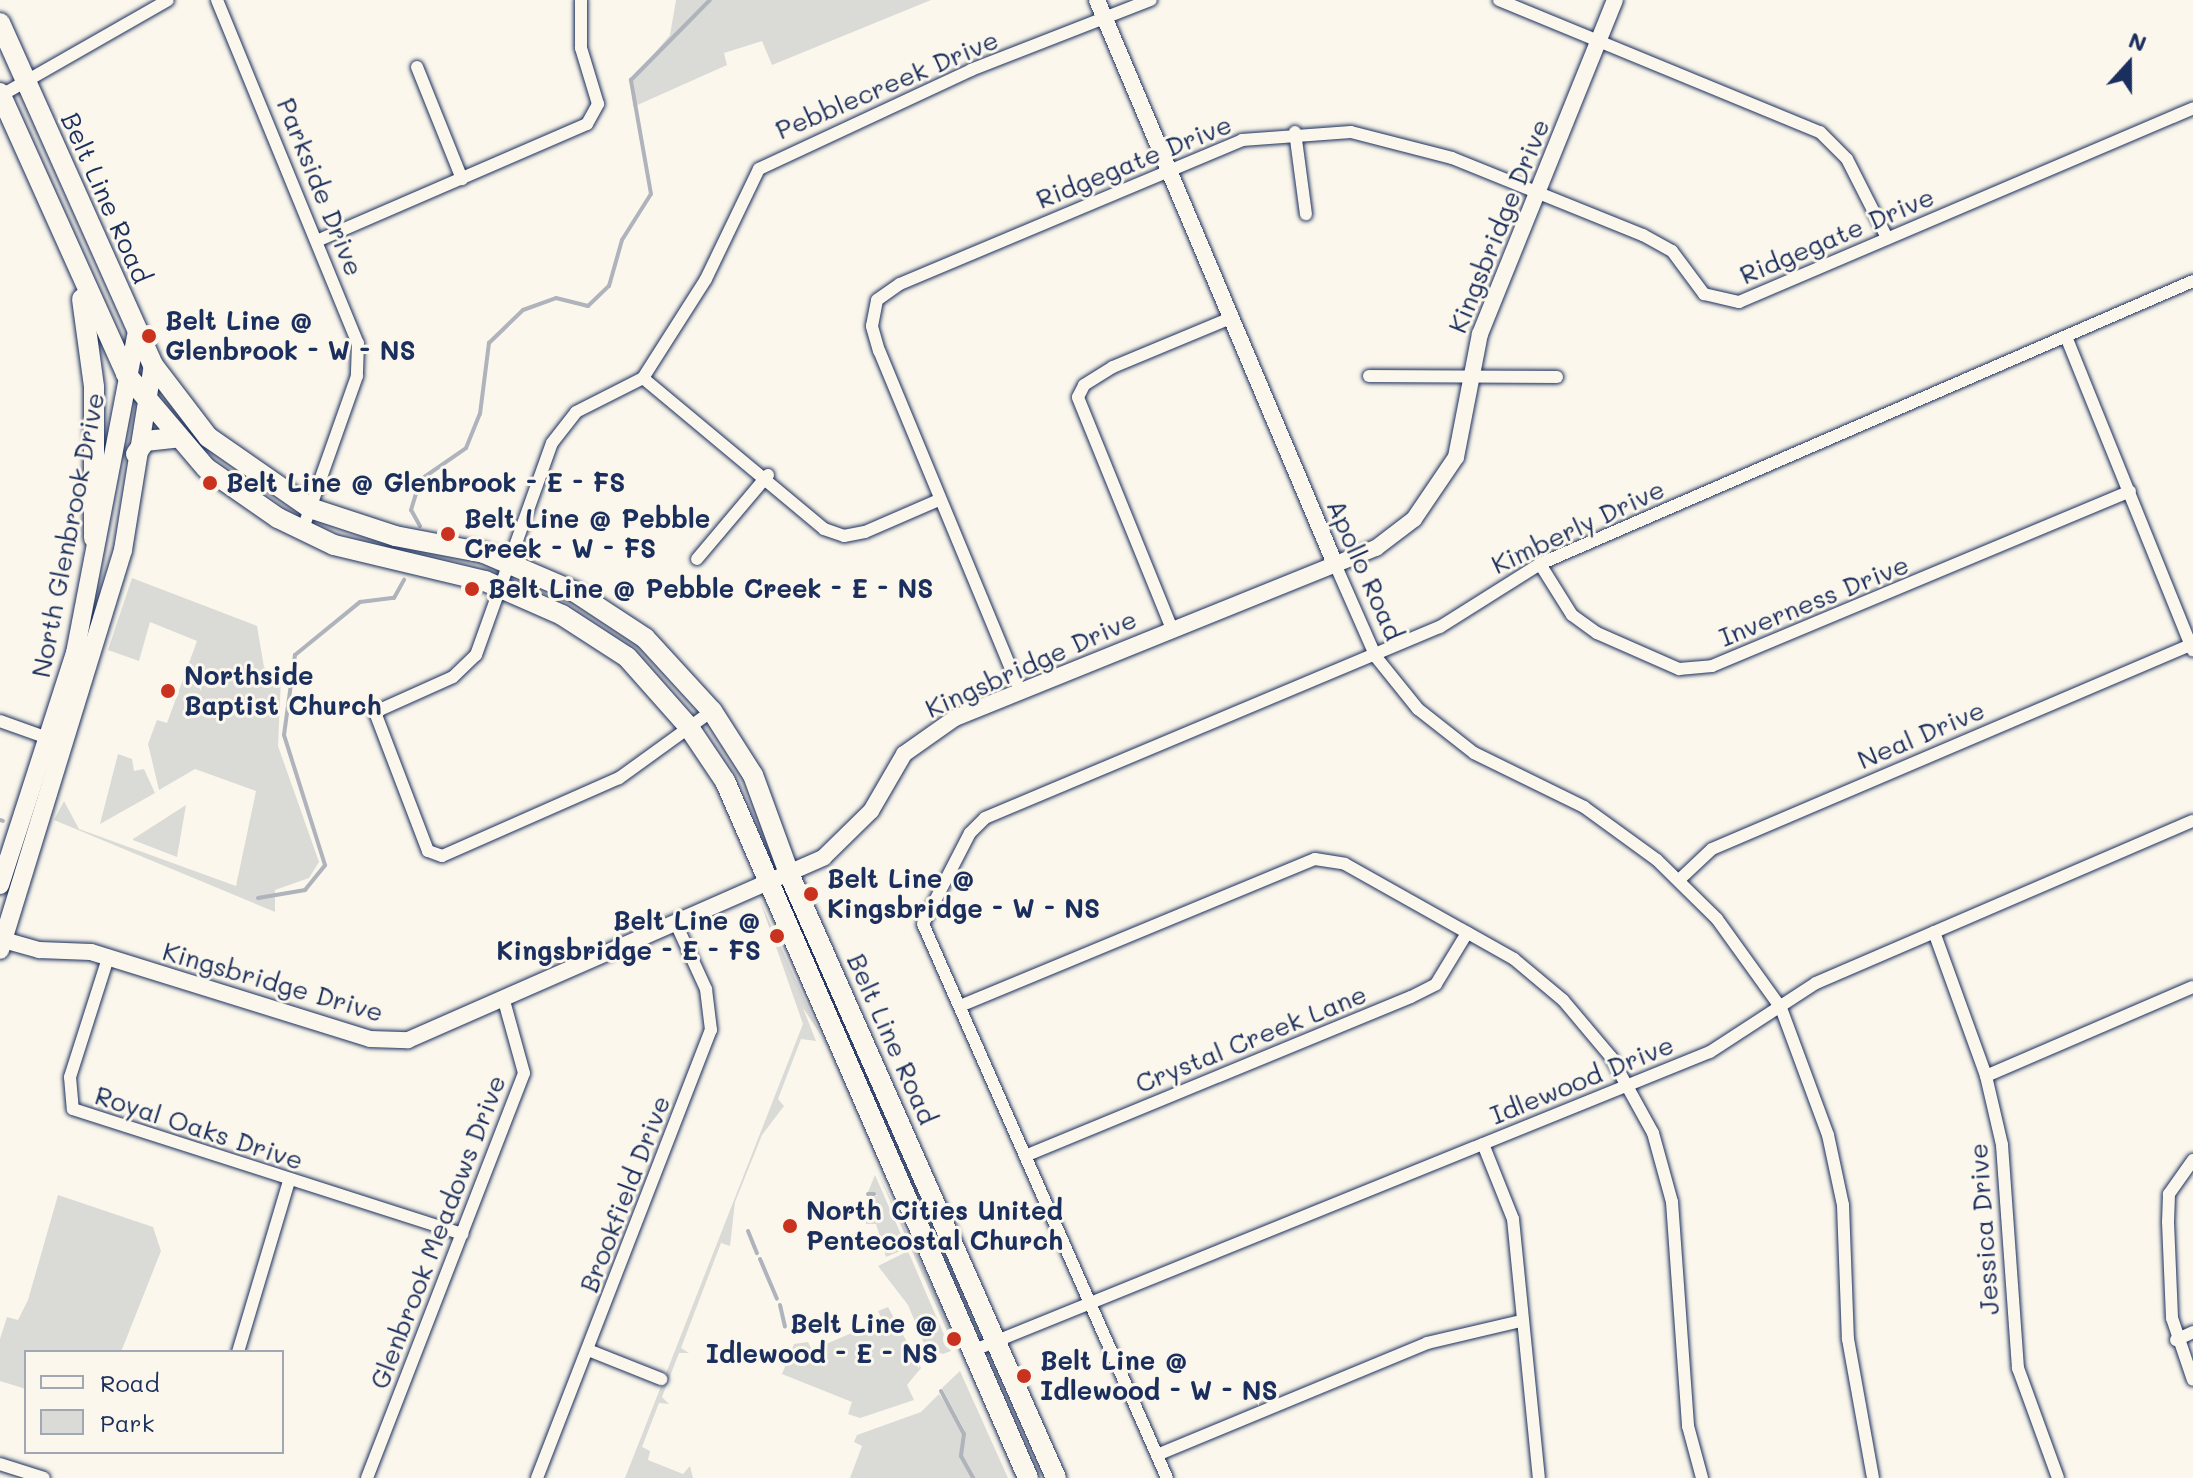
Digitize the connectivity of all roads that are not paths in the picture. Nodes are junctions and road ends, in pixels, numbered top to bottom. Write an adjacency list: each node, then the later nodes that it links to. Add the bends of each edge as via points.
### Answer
1 (168, 0): 12 (street)
2 (217, 0): 21 (street, Parkside Drive)
3 (581, 0): 17 (street, via 577,24 598,104 594,114 574,132)
4 (1097, 0): 8 (street, Apollo Road)
5 (1151, 0): 8 (street, Pebblecreek Drive)
6 (1499, 0): 10 (street)
7 (1615, 0): 10 (street, Kingsbridge Drive)
8 (1105, 18): 16 (street, Apollo Road); 32 (street, Pebblecreek Drive, via 785,150 759,169 706,279)
9 (0, 23): 12 (main road, Belt Line Road)
10 (1598, 41): 18 (street, Kingsbridge Drive); 20 (street, via 1820,132 1847,159)
11 (417, 67): 17 (street)
12 (25, 82): 13 (street); 25 (main road, Belt Line Road)
13 (0, 95): 22 (main road, Belt Line Road)
14 (2193, 108): 20 (street, Ridgegate Drive)
15 (1295, 132): 16 (street, Ridgegate Drive, via 1242,140); 18 (street, Ridgegate Drive, via 1380,136); 19 (street)
16 (1168, 167): 24 (street, Apollo Road); 38 (street, Ridgegate Drive, via 900,284 877,300 872,326 879,351)
17 (462, 179): 21 (street)
18 (1537, 193): 20 (street, Ridgegate Drive, via 1672,251 1704,294 1722,303 1768,291); 30 (street, Kingsbridge Drive, via 1480,334)
19 (1306, 214)
20 (1887, 238)
21 (319, 240): 39 (street, Parkside Drive, via 358,343 357,365)
22 (80, 279): 28 (main road, Belt Line Road); 41 (main road, via 94,387)
23 (2193, 281): 26 (street, Kimberly Drive)
24 (1231, 318): 44 (street, Apollo Road); 47 (street, via 1113,367 1084,385 1078,397)
25 (137, 330): 27 (main road, Belt Line Road); 28 (main road, North Glenbrook Drive)
26 (2067, 339): 37 (street); 45 (street, Kimberly Drive)
27 (153, 365): 33 (main road, North Glenbrook Drive); 39 (main road, Belt Line Road, via 208,437)
28 (126, 374): 33 (main road, Belt Line Road); 41 (main road, North Glenbrook Drive)
29 (1369, 376): 30 (street)
30 (1471, 377): 31 (street); 44 (street, Kingsbridge Drive, via 1464,434 1433,498 1396,535)
31 (1557, 377)
32 (643, 378): 36 (street); 43 (street, Pebblecreek Drive, via 563,425)
33 (144, 401): 34 (main road, Belt Line Road); 35 (main road, North Glenbrook Drive)
34 (175, 438): 35 (main road, via 145,441); 40 (main road, Belt Line Road, via 240,494)
35 (136, 454): 55 (main road, North Glenbrook Drive, via 123,550)
36 (768, 475): 38 (street, via 824,529 844,536); 42 (street)
37 (2130, 491): 45 (street, Inverness Drive, via 1712,666 1679,669 1597,633 1572,615); 48 (street)
38 (939, 500): 50 (street, Ridgegate Drive)
39 (310, 508): 40 (street, Parkside Drive); 43 (main road, Belt Line Road)
40 (302, 531): 46 (main road, Belt Line Road, via 368,558)
41 (94, 538): 54 (main road, North Glenbrook Drive, via 75,653)
42 (697, 559)
43 (512, 563): 46 (street, Pebblecreek Drive); 51 (main road, Belt Line Road, via 635,630)
44 (1335, 564): 47 (street, Kingsbridge Drive); 49 (street, Apollo Road)
45 (1540, 564): 49 (street, Kimberly Drive, via 1440,627)
46 (503, 587): 53 (main road, Belt Line Road, via 609,643); 53 (street, Pebblecreek Drive, via 466,668 375,712 428,851 442,856 619,778)
47 (1172, 629): 50 (street, Kingsbridge Drive)
48 (2192, 648): 58 (street, Neal Drive, via 1712,849)
49 (1376, 657): 58 (street, Apollo Road, via 1418,709 1455,740 1595,813); 68 (street, Kimberly Drive, via 985,818 923,924)
50 (1021, 693): 57 (street, Kingsbridge Drive, via 930,732 904,754 845,844)
51 (712, 711): 53 (street); 57 (main road, Belt Line Road, via 753,775)
52 (0, 721): 54 (street)
53 (688, 726): 59 (main road, Belt Line Road, via 725,781)
54 (47, 738): 55 (street); 60 (main road, North Glenbrook Drive)
55 (67, 745): 64 (main road, North Glenbrook Drive)
56 (2193, 821): 62 (street, Idlewood Drive)
57 (790, 876): 59 (street, Kingsbridge Drive); 73 (main road, Belt Line Road)
58 (1679, 880): 69 (street, Apollo Road)
59 (769, 884): 61 (street, Kingsbridge Drive); 75 (main road, Belt Line Road)
60 (0, 885)
61 (677, 926): 67 (street, Kingsbridge Drive); 85 (street, Brookfield Drive, via 706,989 711,1030)
62 (1934, 932): 69 (street, Idlewood Drive, via 1816,983); 70 (street, Jessica Drive)
63 (1467, 933): 68 (street, via 1345,864 1315,859); 71 (street, via 1563,1000); 74 (street, Crystal Creek Lane, via 1436,984 1411,997)
64 (1, 943): 65 (street, Kingsbridge Drive)
65 (108, 958): 67 (street, Kingsbridge Drive, via 388,1041); 77 (street, Royal Oaks Drive, via 70,1077 73,1109)
66 (2193, 987): 70 (street)
67 (504, 1001): 78 (street, Glenbrook Meadows Drive, via 524,1073)
68 (960, 1006): 74 (street)
69 (1781, 1008): 71 (street, Idlewood Drive, via 1740,1039); 99 (street, Apollo Road, via 1823,1120 1843,1205 1848,1339)
70 (1986, 1076): 100 (street, Jessica Drive, via 2010,1209 2018,1368)
71 (1630, 1085): 72 (street, Idlewood Drive); 98 (street, via 1653,1133 1672,1202 1688,1426)
72 (1483, 1144): 79 (street, Idlewood Drive); 80 (street, via 1513,1219)
73 (912, 1148): 75 (main road); 83 (main road, Belt Line Road)
74 (1025, 1156): 79 (street)
75 (889, 1158): 86 (main road, Belt Line Road)
76 (2193, 1160): 82 (street, via 2169,1194)
77 (289, 1181): 78 (street, Royal Oaks Drive); 84 (street)
78 (462, 1234): 92 (street, Glenbrook Meadows Drive)
79 (1092, 1305): 83 (street, Idlewood Drive); 89 (street)
80 (1521, 1321): 89 (street, via 1427,1343); 97 (street)
81 (2193, 1332): 82 (street)
82 (2176, 1340): 88 (street)
83 (995, 1341): 86 (street, Idlewood Drive); 95 (main road, Belt Line Road)
84 (239, 1350)
85 (588, 1350): 87 (street); 93 (street, Brookfield Drive)
86 (972, 1351): 94 (main road, Belt Line Road)
87 (661, 1379)
88 (2193, 1380)
89 (1157, 1455): 96 (street)
90 (0, 1464): 91 (street)
91 (44, 1478)
92 (367, 1478)
93 (537, 1478)
94 (1028, 1478)
95 (1056, 1478)
96 (1167, 1478)
97 (1538, 1478)
98 (1702, 1478)
99 (1873, 1478)
100 (2058, 1478)

